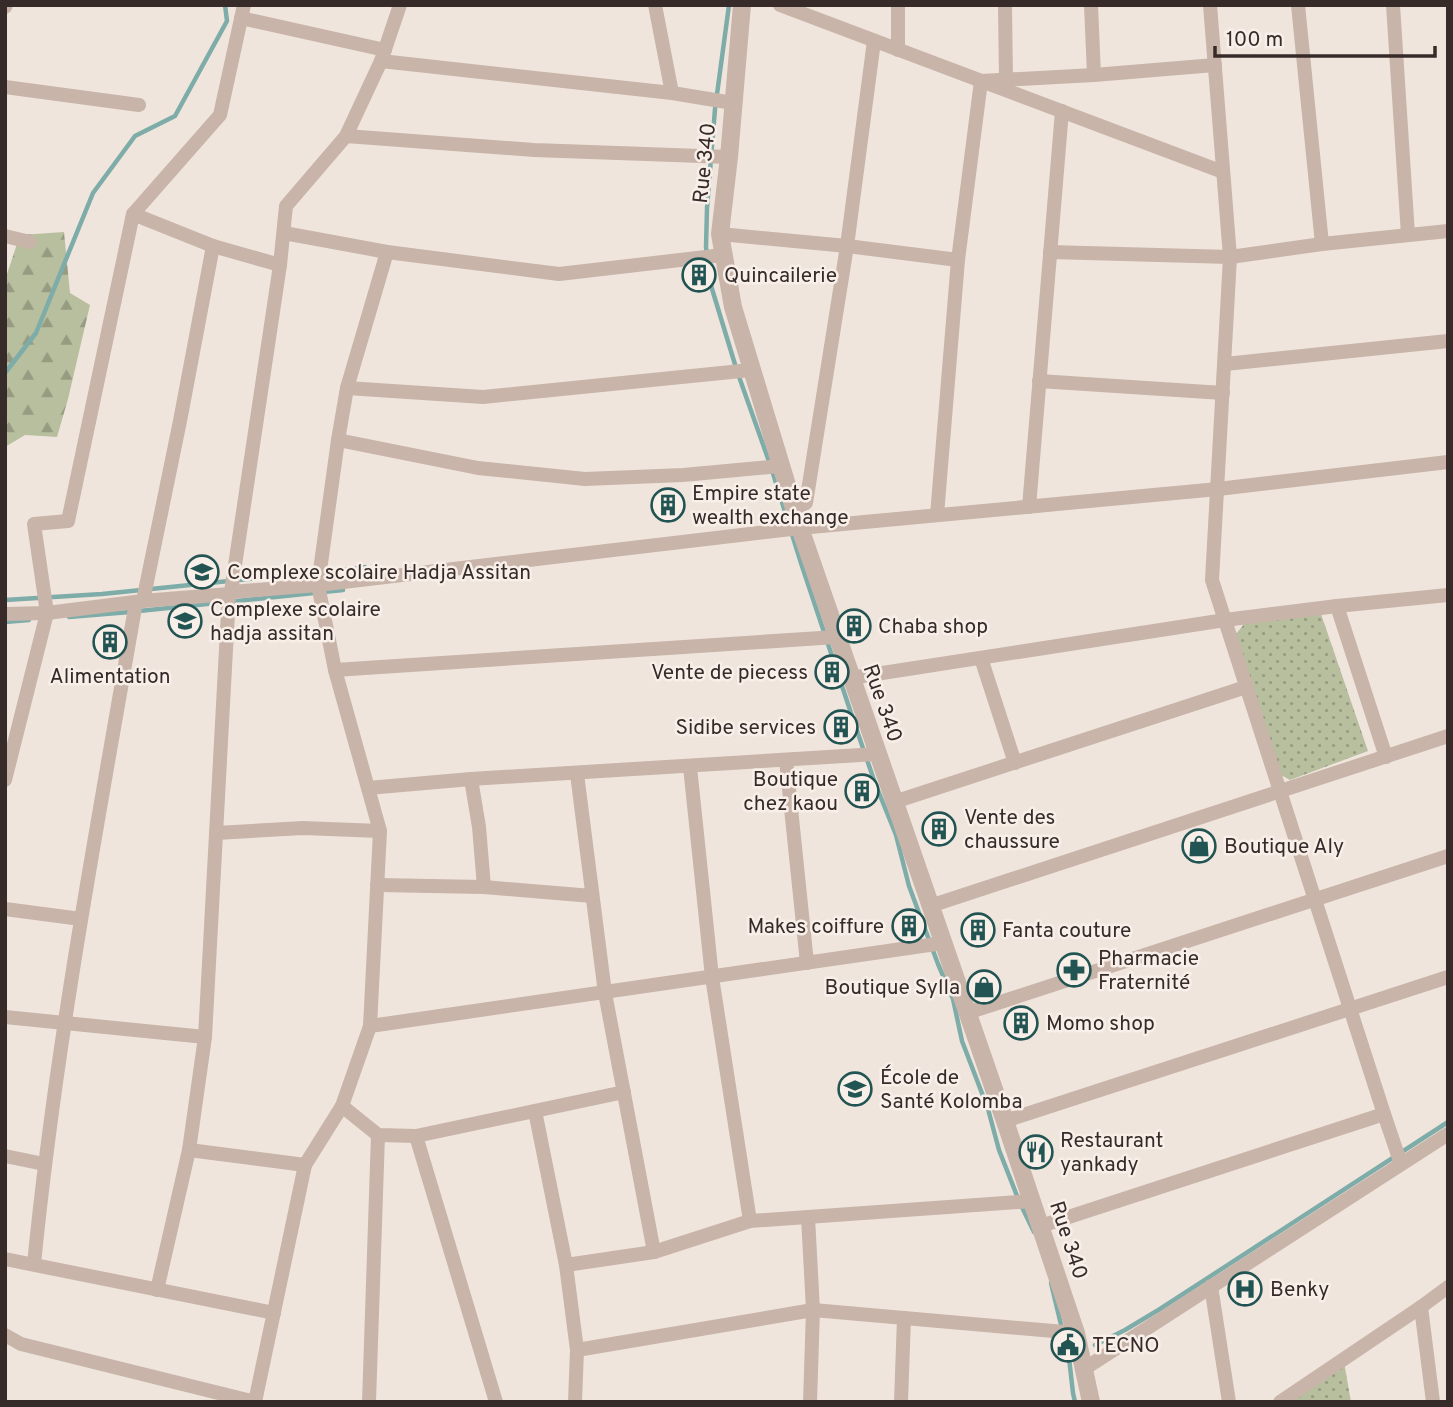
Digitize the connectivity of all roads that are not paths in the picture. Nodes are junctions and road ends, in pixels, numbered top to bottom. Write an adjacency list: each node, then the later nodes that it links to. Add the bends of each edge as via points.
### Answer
1 (400, 5): 14 (street)
2 (655, 5): 20 (street)
3 (742, 5): 21 (street, Rue 340)
4 (779, 5): 12 (street)
5 (898, 5): 13 (street)
6 (1005, 5): 17 (street)
7 (1091, 5): 16 (street)
8 (1210, 5): 15 (street)
9 (1298, 5): 34 (street)
10 (1393, 5): 31 (street)
11 (242, 12): 14 (street); 27 (street, via 220,115)
12 (874, 41): 13 (street); 36 (street)
13 (898, 50): 18 (street)
14 (383, 55): 20 (street); 24 (street)
15 (1215, 65): 16 (street); 26 (street)
16 (1094, 75): 17 (street)
17 (1006, 80): 18 (street)
18 (981, 81): 23 (street); 41 (street)
19 (5, 88): 22 (street)
20 (672, 93): 21 (street)
21 (733, 103): 25 (street, Rue 340)
22 (139, 105)
23 (1062, 111): 26 (street); 38 (street)
24 (346, 136): 25 (street, via 534,150); 29 (street, via 286,206)
25 (729, 157): 30 (street, Rue 340)
26 (1223, 172): 40 (street)
27 (133, 214): 35 (street); 62 (street, via 68,521 34,524)
28 (1448, 232): 31 (street)
29 (284, 233): 37 (street); 42 (street)
30 (720, 234): 36 (street); 39 (street, Rue 340)
31 (1408, 235): 34 (street)
32 (5, 236): 33 (street)
33 (30, 242)
34 (1322, 244): 40 (street)
35 (213, 246): 42 (street); 60 (street)
36 (847, 246): 41 (street); 54 (street, via 806,503)
37 (387, 252): 39 (street, via 559,274); 47 (street)
38 (1050, 253): 40 (street); 46 (street)
39 (723, 255): 45 (street, Rue 340)
40 (1230, 257): 44 (street)
41 (958, 260): 55 (street)
42 (280, 265): 58 (street)
43 (1448, 341): 44 (street)
44 (1225, 364): 48 (street)
45 (751, 370): 47 (street, via 483,397); 51 (street, Rue 340)
46 (1039, 381): 48 (street); 53 (street)
47 (347, 388): 49 (street)
48 (1223, 393): 52 (street)
49 (338, 440): 51 (street, via 478,468 585,479); 57 (street)
50 (1448, 462): 52 (street)
51 (780, 466): 54 (street, Rue 340)
52 (1218, 489): 53 (street); 64 (street, via 1212,580)
53 (1029, 507): 55 (street)
54 (794, 509): 56 (street, Rue 340)
55 (937, 515): 56 (street)
56 (800, 528): 57 (street); 65 (street, Rue 340)
57 (318, 585): 58 (street); 67 (street)
58 (230, 593): 60 (street); 83 (street)
59 (1448, 595): 61 (street)
60 (140, 602): 62 (street); 91 (street)
61 (1337, 606): 64 (street); 72 (street)
62 (47, 613): 63 (street); 78 (street)
63 (5, 614)
64 (1225, 620): 66 (street); 69 (street)
65 (836, 637): 67 (street); 68 (street, Rue 340)
66 (981, 658): 68 (street); 74 (street)
67 (335, 670): 79 (street)
68 (850, 678): 71 (street, Rue 340)
69 (1246, 687): 74 (street); 80 (street)
70 (1448, 736): 72 (street)
71 (877, 754): 73 (street); 81 (street, Rue 340)
72 (1386, 757): 80 (street)
73 (786, 760): 75 (street); 93 (street)
74 (1015, 763): 81 (street)
75 (690, 767): 76 (street); 94 (street)
76 (577, 774): 77 (street); 87 (street)
77 (471, 779): 79 (street); 86 (street)
78 (5, 780)
79 (368, 788): 82 (street)
80 (1280, 791): 88 (street); 89 (street)
81 (894, 802): 89 (street, Rue 340)
82 (380, 831): 83 (street, via 303,828); 85 (street)
83 (216, 833): 102 (street)
84 (1448, 856): 88 (street)
85 (377, 885): 86 (street); 101 (street)
86 (484, 887): 87 (street)
87 (592, 896): 96 (street)
88 (1315, 899): 97 (street); 98 (street)
89 (930, 906): 92 (street, Rue 340)
90 (5, 909): 91 (street)
91 (81, 919): 100 (street)
92 (943, 943): 93 (street); 98 (street, Rue 340)
93 (807, 963): 94 (street)
94 (712, 977): 96 (street); 118 (street)
95 (1448, 977): 97 (street)
96 (606, 993): 101 (street); 103 (street)
97 (1350, 1008): 106 (street); 107 (street)
98 (967, 1013): 107 (street, Rue 340)
99 (5, 1017): 100 (street)
100 (65, 1024): 102 (street); 113 (street)
101 (370, 1026): 104 (street)
102 (205, 1037): 111 (street)
103 (624, 1092): 105 (street); 120 (street)
104 (342, 1106): 109 (street); 115 (street)
105 (534, 1111): 110 (street); 123 (street)
106 (1384, 1114): 114 (street); 119 (street)
107 (1005, 1121): 116 (street, Rue 340)
108 (1448, 1134): 114 (street)
109 (378, 1135): 110 (street); 136 (street)
110 (416, 1136): 137 (street)
111 (189, 1150): 115 (street); 126 (street)
112 (5, 1156): 113 (street)
113 (44, 1164): 122 (street)
114 (1401, 1164): 124 (street)
115 (306, 1165): 129 (street)
116 (1032, 1201): 117 (street); 119 (street, Rue 340)
117 (808, 1217): 118 (street); 128 (street)
118 (751, 1221): 120 (street)
119 (1041, 1226): 131 (street, Rue 340)
120 (654, 1252): 123 (street)
121 (5, 1259): 122 (street)
122 (34, 1264): 126 (street)
123 (566, 1265): 133 (street)
124 (1211, 1286): 134 (street); 142 (street)
125 (1448, 1287): 127 (street)
126 (157, 1290): 129 (street)
127 (1421, 1307): 143 (street); 144 (street)
128 (813, 1310): 130 (street); 133 (street); 139 (street)
129 (274, 1313): 135 (street)
130 (904, 1318): 131 (street); 140 (street)
131 (1076, 1333): 134 (street, Rue 340)
132 (5, 1335): 135 (street, via 20,1344)
133 (577, 1350): 138 (street)
134 (1084, 1369): 141 (street, Rue 340)
135 (255, 1402)
136 (369, 1402)
137 (496, 1402)
138 (575, 1402)
139 (810, 1402)
140 (901, 1402)
141 (1091, 1402)
142 (1229, 1402)
143 (1280, 1402)
144 (1433, 1402)

